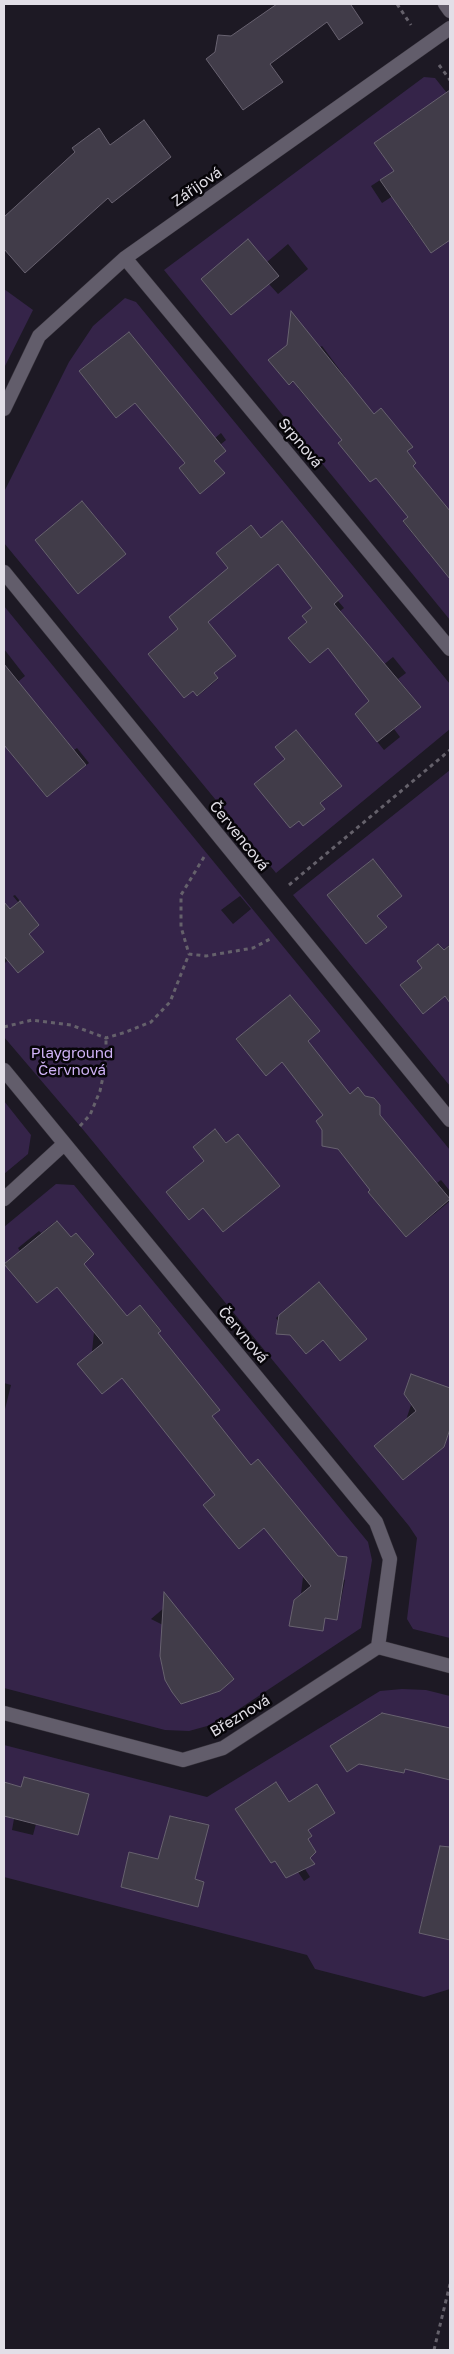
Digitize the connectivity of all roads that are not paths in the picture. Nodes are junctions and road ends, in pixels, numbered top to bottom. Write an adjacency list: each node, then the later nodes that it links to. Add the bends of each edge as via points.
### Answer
1 (445, 4): 2 (street)
2 (450, 11)
3 (450, 28): 4 (street, Zářijová)
4 (125, 258): 5 (street, Zářijová, via 39,336); 7 (street, Srpnová)
5 (4, 409)
6 (4, 572): 9 (street, Červencová)
7 (450, 650)
8 (4, 1070): 10 (street, Červnová)
9 (450, 1120)
10 (64, 1144): 11 (street); 12 (street, Červnová, via 376,1522 390,1559)
11 (4, 1199)
12 (378, 1647): 13 (street); 14 (street, Březnová, via 223,1748 183,1760)
13 (450, 1666)
14 (4, 1712)

